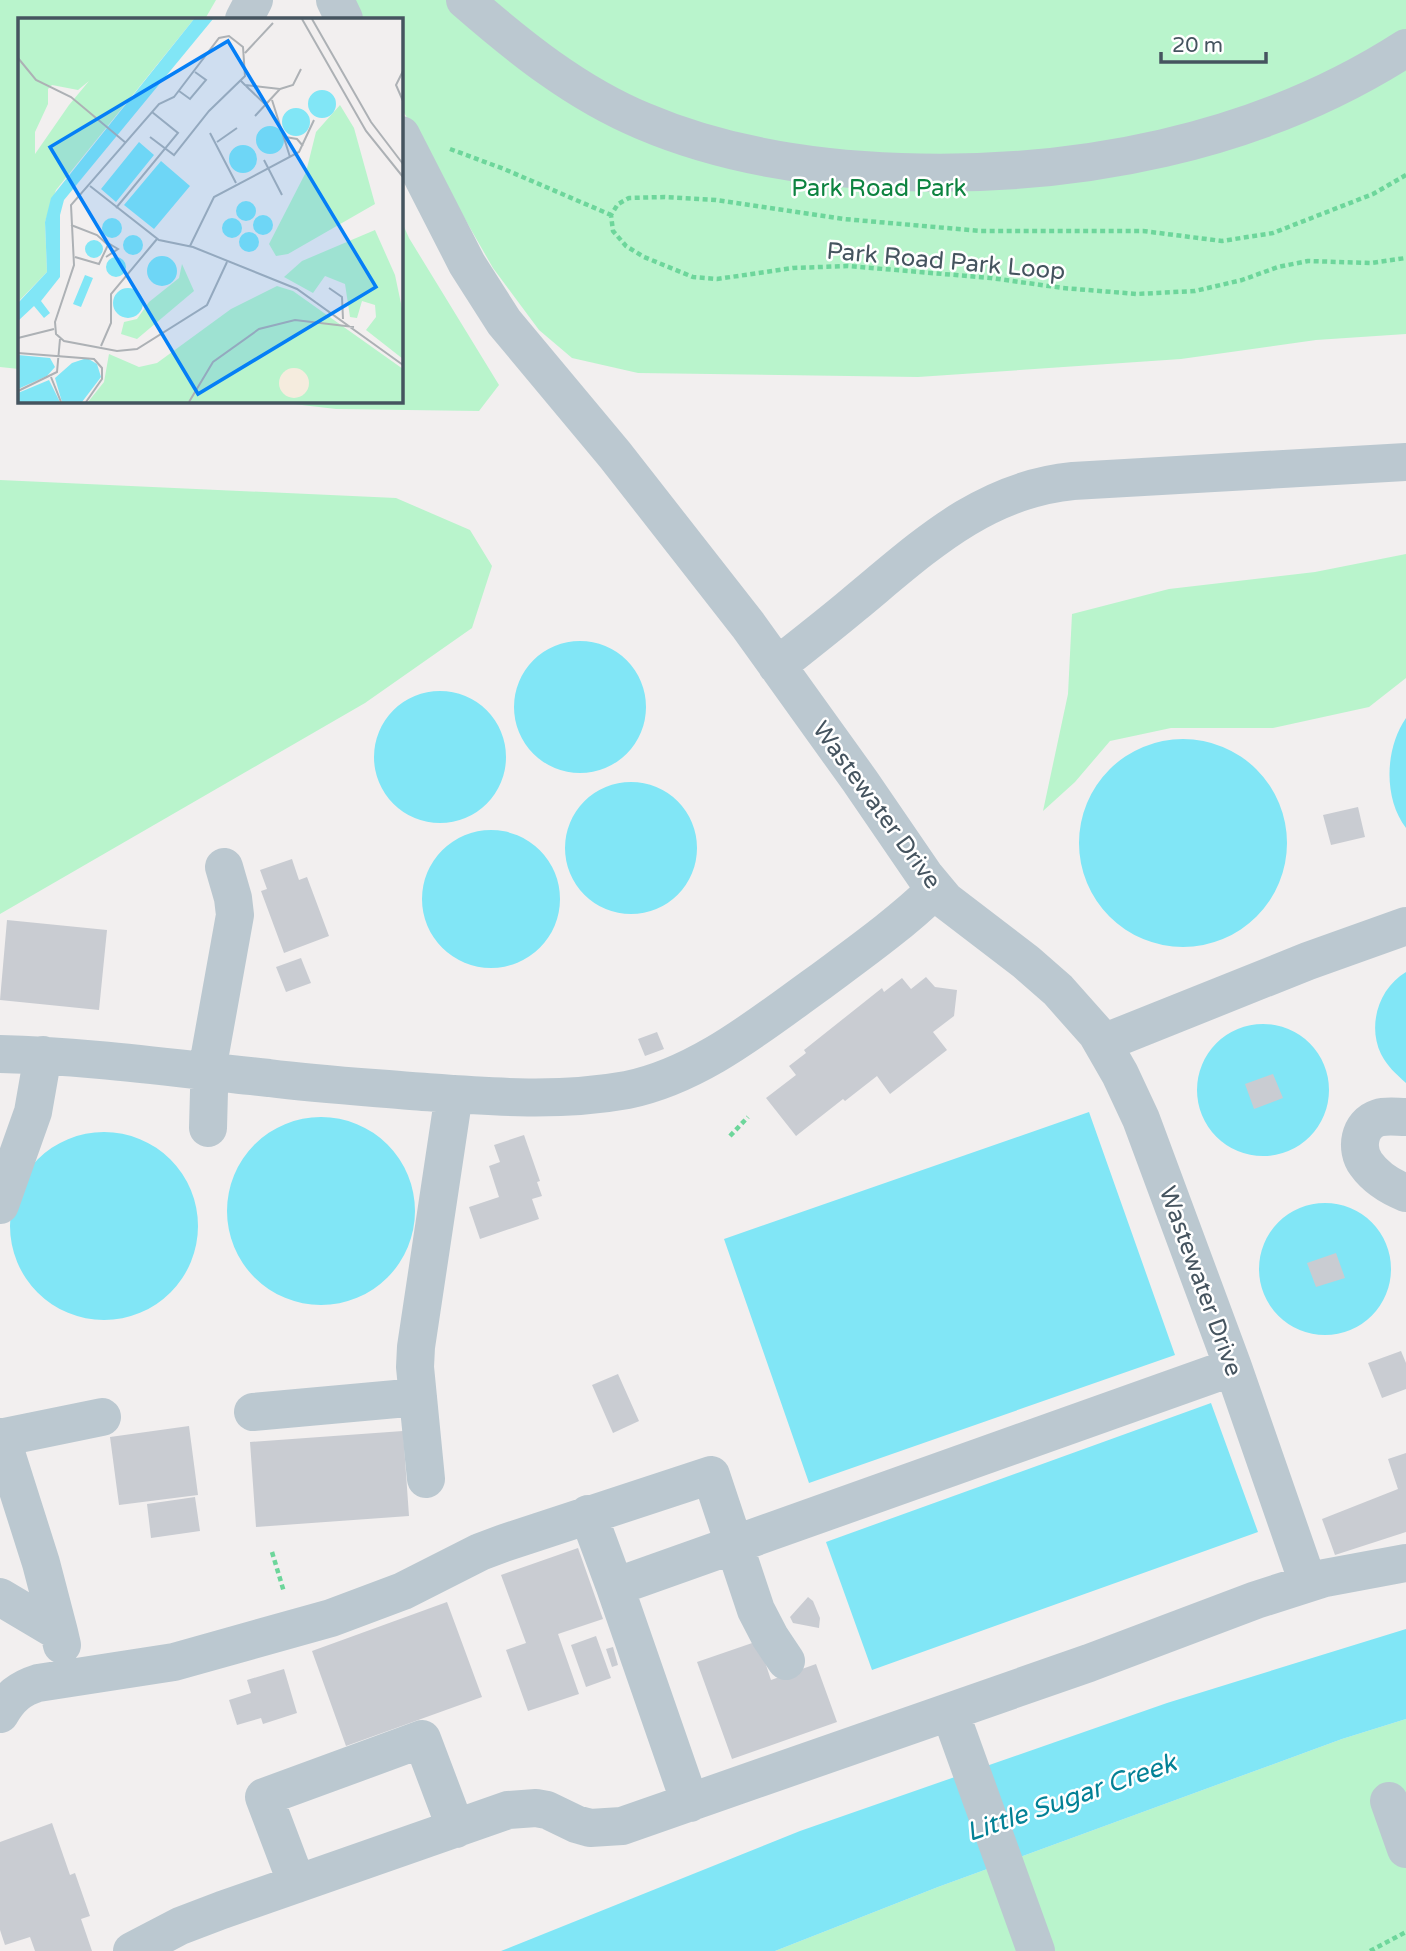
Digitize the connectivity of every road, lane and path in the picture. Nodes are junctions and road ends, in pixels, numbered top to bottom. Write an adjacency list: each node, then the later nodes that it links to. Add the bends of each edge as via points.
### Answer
1 (254, 0): 4 (lane)
2 (335, 0): 5 (lane)
3 (465, 0): 6 (lane, via 551,69 645,122 730,150 785,162 869,171 1012,171 1164,148 1278,113 1369,72)
4 (245, 18)
5 (344, 18)
6 (1406, 48)
7 (409, 151): 9 (path, via 445,147); 12 (lane, Wastewater Drive, via 467,264 504,322 615,455)
8 (1406, 175): 9 (path, Park Road Park Loop, via 1373,194 1273,233 1222,241 1143,231 967,229 655,197 629,198)
9 (611, 215): 10 (path, Park Road Park Loop, via 613,231 644,257 693,277 717,279 848,266 1137,294 1195,291 1308,261 1371,263)
10 (1406, 258)
11 (1406, 462): 12 (lane, via 1073,481 1015,493 942,533)
12 (777, 666): 14 (lane, Wastewater Drive)
13 (224, 867): 19 (lane, via 235,915)
14 (935, 890): 16 (lane, Wastewater Drive, via 1058,990); 20 (lane, via 904,919 760,1025 679,1072 627,1090 562,1097)
15 (1406, 926): 16 (lane)
16 (1102, 1044): 27 (lane, Wastewater Drive, via 1141,1119)
17 (0, 1054): 18 (lane)
18 (43, 1055): 19 (lane); 25 (lane, via 33,1112)
19 (208, 1071): 20 (lane); 23 (lane)
20 (454, 1094): 28 (lane, via 416,1347)
21 (1406, 1117): 26 (lane, via 1379,1118 1367,1125 1360,1139 1366,1164 1382,1181)
22 (748, 1118): 24 (path)
23 (208, 1128)
24 (730, 1136)
25 (2, 1193)
26 (1406, 1194)
27 (1233, 1367): 34 (lane); 37 (lane, Wastewater Drive)
28 (418, 1397): 29 (lane); 32 (lane)
29 (253, 1412)
30 (102, 1418): 31 (lane)
31 (1, 1437): 41 (lane)
32 (426, 1479)
33 (588, 1514): 34 (lane, via 711,1475); 38 (lane); 43 (lane, via 481,1552 355,1610 174,1661)
34 (734, 1545): 38 (lane); 42 (lane, via 762,1623)
35 (272, 1552): 39 (path)
36 (1406, 1563): 37 (lane)
37 (1308, 1583): 45 (lane, via 1136,1646)
38 (615, 1587): 47 (lane)
39 (285, 1596)
40 (0, 1597): 41 (lane)
41 (59, 1632): 43 (lane)
42 (786, 1661)
43 (69, 1678): 44 (lane, via 25,1687)
44 (0, 1714)
45 (953, 1721): 47 (lane); 52 (lane)
46 (1389, 1801): 49 (lane)
47 (690, 1803): 48 (lane, via 614,1827 590,1828 547,1810 525,1808)
48 (456, 1829): 50 (lane); 50 (lane, via 422,1740 264,1797)
49 (1406, 1849)
50 (298, 1884): 53 (lane, via 180,1926)
51 (1406, 1932): 54 (path)
52 (1031, 1937)
53 (132, 1951)
54 (1370, 1951)

